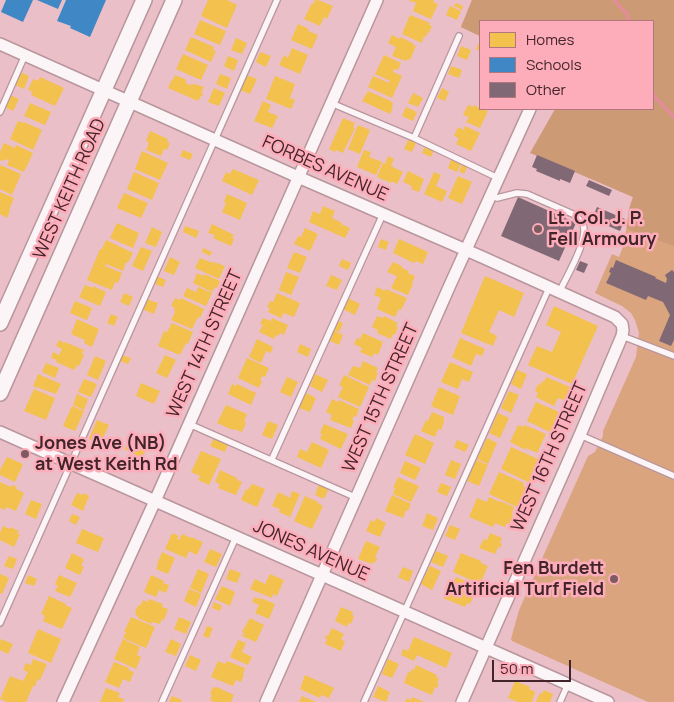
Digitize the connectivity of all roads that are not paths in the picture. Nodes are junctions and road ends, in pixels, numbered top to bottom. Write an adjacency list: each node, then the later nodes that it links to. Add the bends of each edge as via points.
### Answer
1 (144, 0): 8 (main road, WEST KEITH ROAD)
2 (174, 0): 9 (main road, WEST KEITH ROAD)
3 (277, 0): 14 (lane)
4 (377, 0): 10 (street, WEST 14TH STREET)
5 (459, 36): 13 (lane)
6 (0, 44): 7 (street, FORBES AVENUE)
7 (25, 55): 8 (street, FORBES AVENUE); 12 (lane)
8 (104, 90): 9 (street, FORBES AVENUE); 21 (main road, WEST KEITH ROAD)
9 (129, 101): 14 (street, FORBES AVENUE); 24 (main road, WEST KEITH ROAD)
10 (331, 104): 13 (lane); 15 (street, WEST 14TH STREET)
11 (530, 110): 16 (street, WEST 15TH STREET)
12 (0, 112)
13 (414, 138): 16 (lane)
14 (215, 140): 15 (street, FORBES AVENUE); 29 (lane)
15 (298, 177): 18 (street, FORBES AVENUE); 25 (street, WEST 14TH STREET)
16 (498, 178): 17 (street, WEST 15TH STREET)
17 (491, 196): 19 (street, WEST 15TH STREET); 20 (lane, via 527,194 580,220 584,226 583,242)
18 (383, 214): 19 (street, FORBES AVENUE); 28 (lane)
19 (466, 250): 20 (street, FORBES AVENUE); 31 (street, WEST 15TH STREET)
20 (554, 290): 22 (street, FORBES AVENUE, via 619,320); 35 (lane)
21 (0, 323)
22 (622, 336): 23 (lane); 27 (street, WEST 16TH STREET)
23 (674, 356)
24 (0, 393)
25 (189, 424): 28 (lane); 32 (street, WEST 14TH STREET)
26 (0, 432): 29 (street, JONES AVENUE)
27 (580, 435): 30 (lane); 37 (street, WEST 16TH STREET)
28 (272, 459): 31 (lane)
29 (71, 464): 32 (street, JONES AVENUE); 36 (lane)
30 (674, 476)
31 (357, 498): 34 (street, WEST 15TH STREET)
32 (155, 501): 33 (street, JONES AVENUE); 39 (street, WEST 14TH STREET)
33 (236, 537): 34 (street, JONES AVENUE); 40 (lane)
34 (322, 574): 35 (street, JONES AVENUE); 41 (street, WEST 15TH STREET)
35 (404, 612): 37 (street, JONES AVENUE); 42 (lane)
36 (0, 623)
37 (486, 648): 38 (street, JONES AVENUE); 43 (street, WEST 16TH STREET)
38 (568, 684): 44 (lane); 45 (street, JONES AVENUE)
39 (63, 702)
40 (162, 702)
41 (266, 702)
42 (364, 702)
43 (462, 702)
44 (560, 702)
45 (608, 702)

